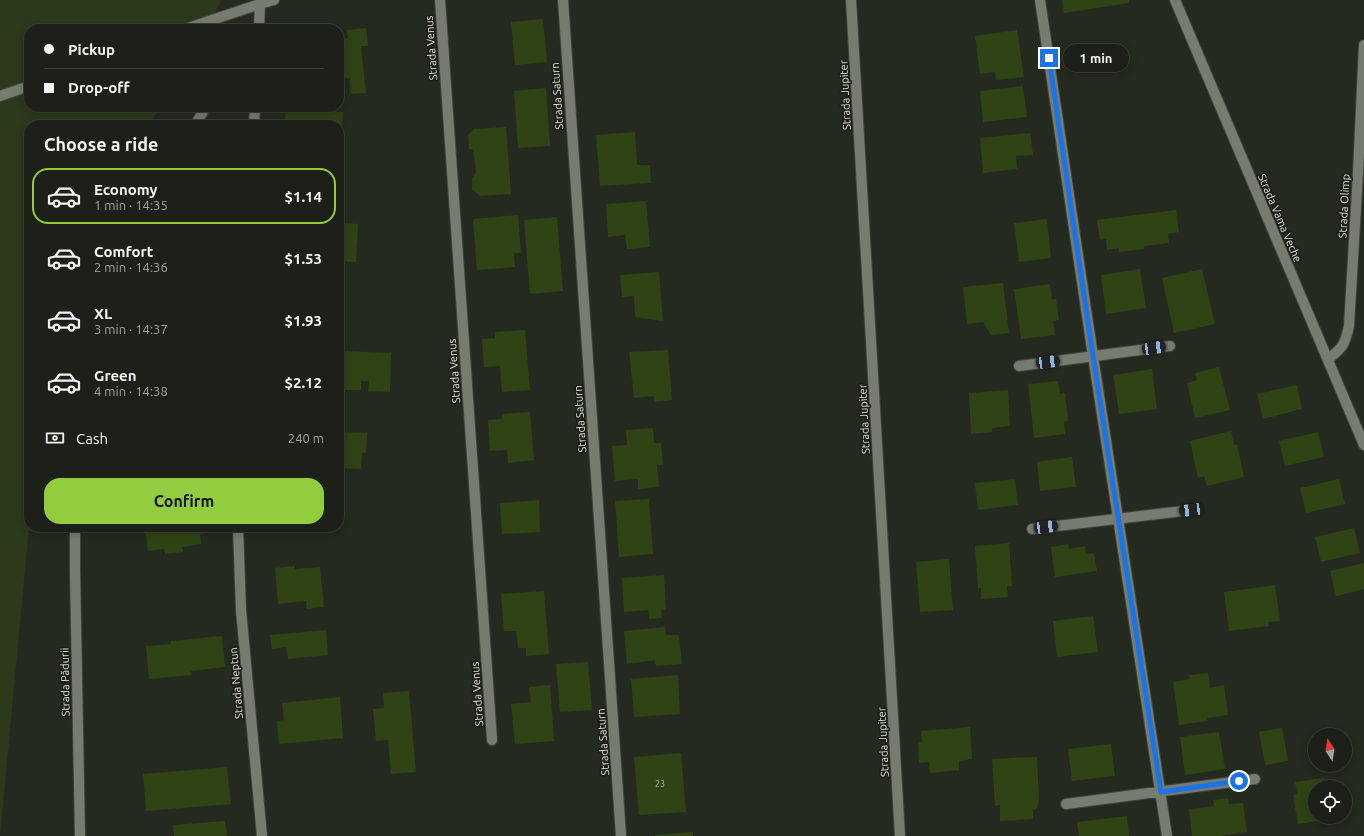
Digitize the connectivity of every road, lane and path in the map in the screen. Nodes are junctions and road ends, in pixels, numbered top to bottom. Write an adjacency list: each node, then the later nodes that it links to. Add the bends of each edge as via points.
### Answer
1 (274, 0): 7 (street)
2 (440, 0): 23 (street, Strada Venus)
3 (563, 0): 29 (street, Strada Saturn)
4 (851, 0): 30 (street, Strada Jupiter)
5 (1040, 0): 14 (street)
6 (1174, 0): 15 (street, Strada Vama Veche)
7 (260, 4): 8 (street); 9 (street)
8 (200, 24)
9 (258, 24)
10 (1364, 45): 15 (street, Strada Olimp, via 1349,326 1345,342)
11 (24, 88): 12 (street)
12 (0, 96)
13 (1170, 346): 14 (street)
14 (1093, 356): 16 (street); 19 (street)
15 (1328, 359): 17 (street, Strada Vama Veche)
16 (1019, 366)
17 (1364, 445)
18 (1191, 510): 19 (street)
19 (1118, 518): 20 (street); 25 (street)
20 (1032, 529)
21 (75, 532): 27 (street, Strada Pădurii)
22 (238, 532): 28 (street, Strada Neptun, via 241,610)
23 (492, 740)
24 (1255, 779): 25 (street)
25 (1161, 792): 26 (street); 31 (street)
26 (1066, 804)
27 (80, 836)
28 (262, 836)
29 (621, 836)
30 (900, 836)
31 (1167, 836)

